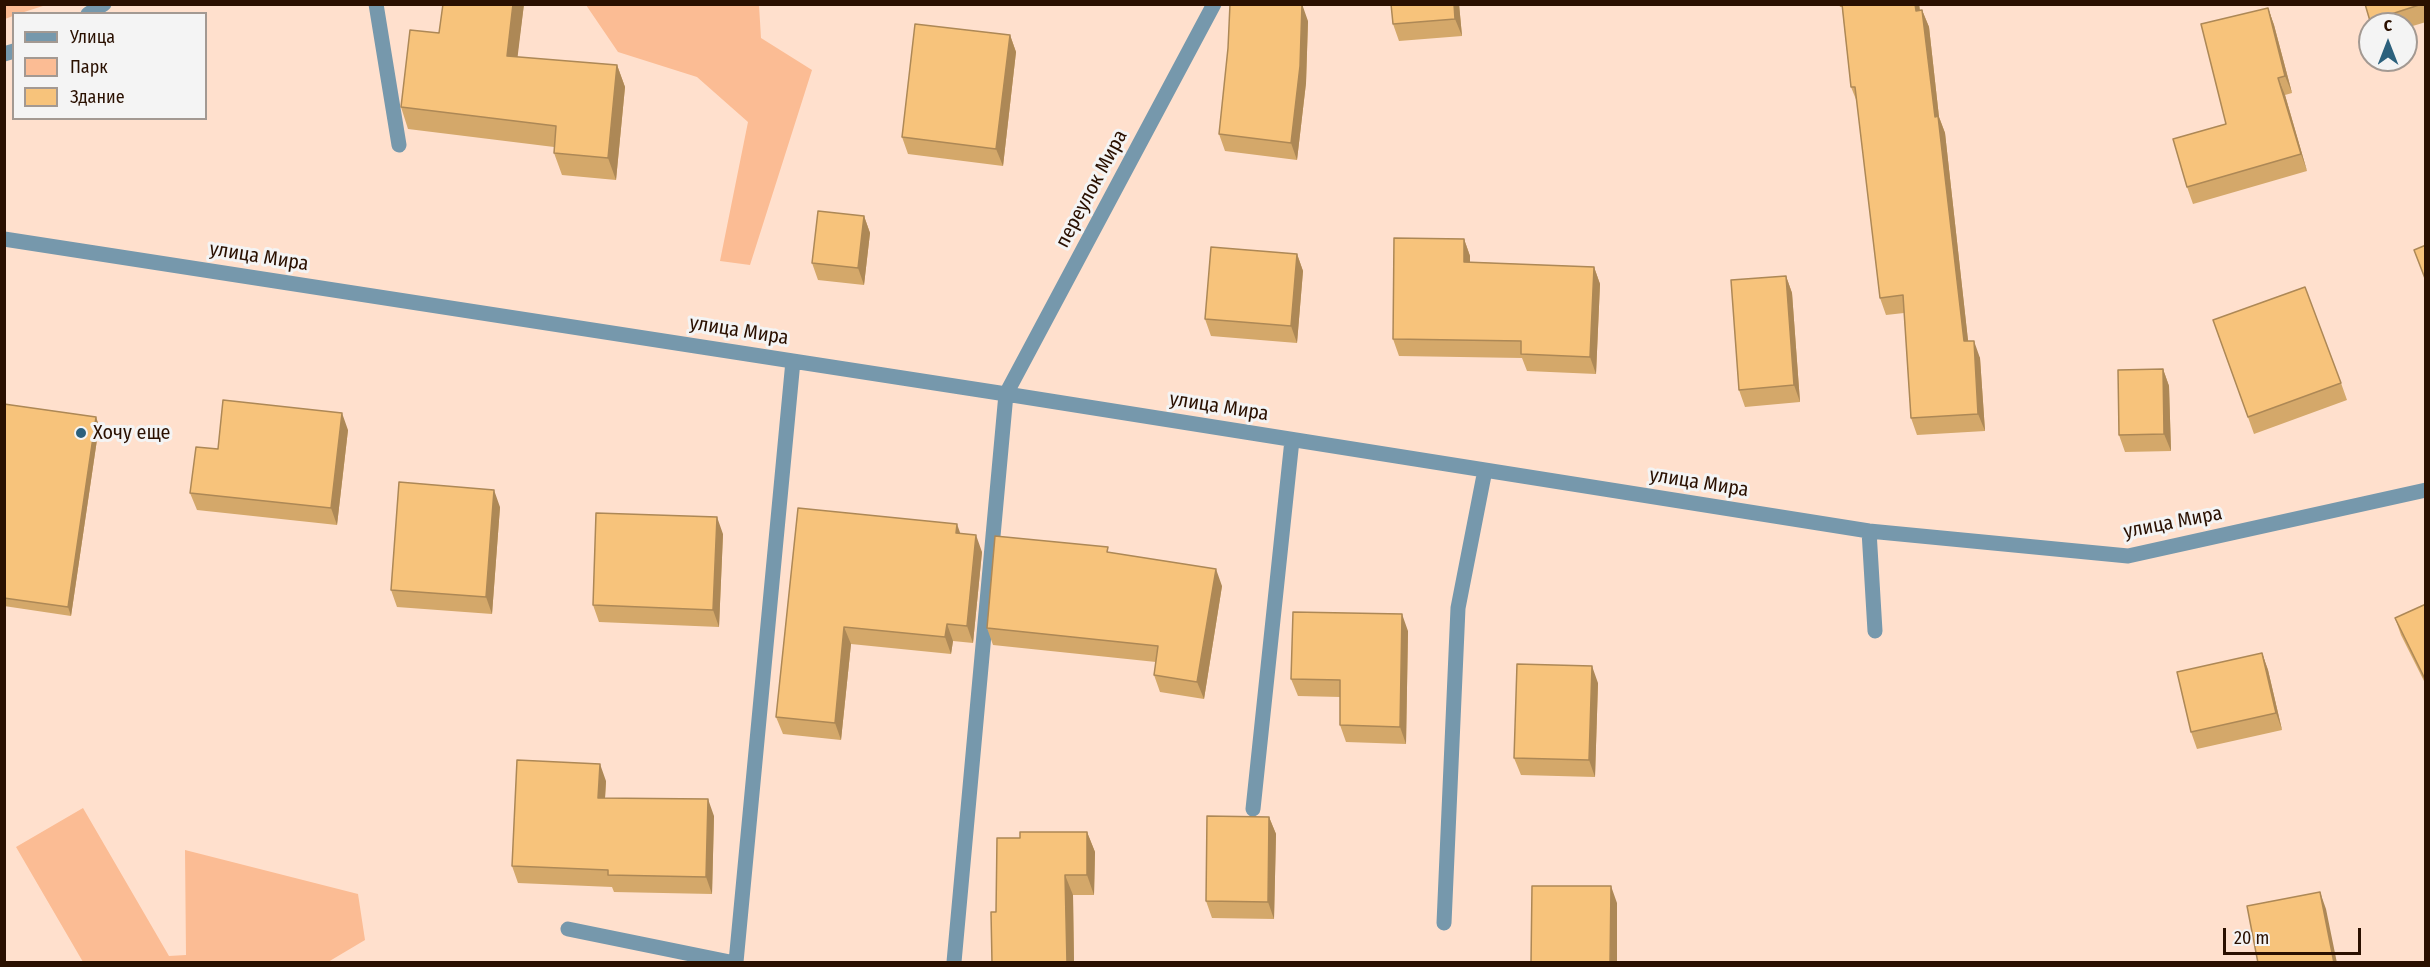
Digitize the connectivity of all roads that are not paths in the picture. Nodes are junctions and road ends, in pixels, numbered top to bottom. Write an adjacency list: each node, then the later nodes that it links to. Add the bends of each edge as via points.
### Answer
1 (104, 4): 4 (street)
2 (376, 4): 5 (street)
3 (1214, 4): 8 (street, переулок Мира)
4 (91, 12)
5 (399, 145)
6 (4, 239): 7 (street, улица Мира)
7 (792, 361): 8 (street, улица Мира); 18 (street)
8 (1006, 394): 9 (street, улица Мира); 19 (street)
9 (1292, 440): 10 (street, улица Мира); 14 (street)
10 (1485, 470): 12 (street, улица Мира); 15 (street, via 1458,608)
11 (2426, 490): 12 (street, улица Мира, via 2128,556)
12 (1869, 531): 13 (street)
13 (1875, 631)
14 (1253, 809)
15 (1444, 923)
16 (568, 929): 17 (street)
17 (730, 963)
18 (736, 963)
19 (954, 963)

